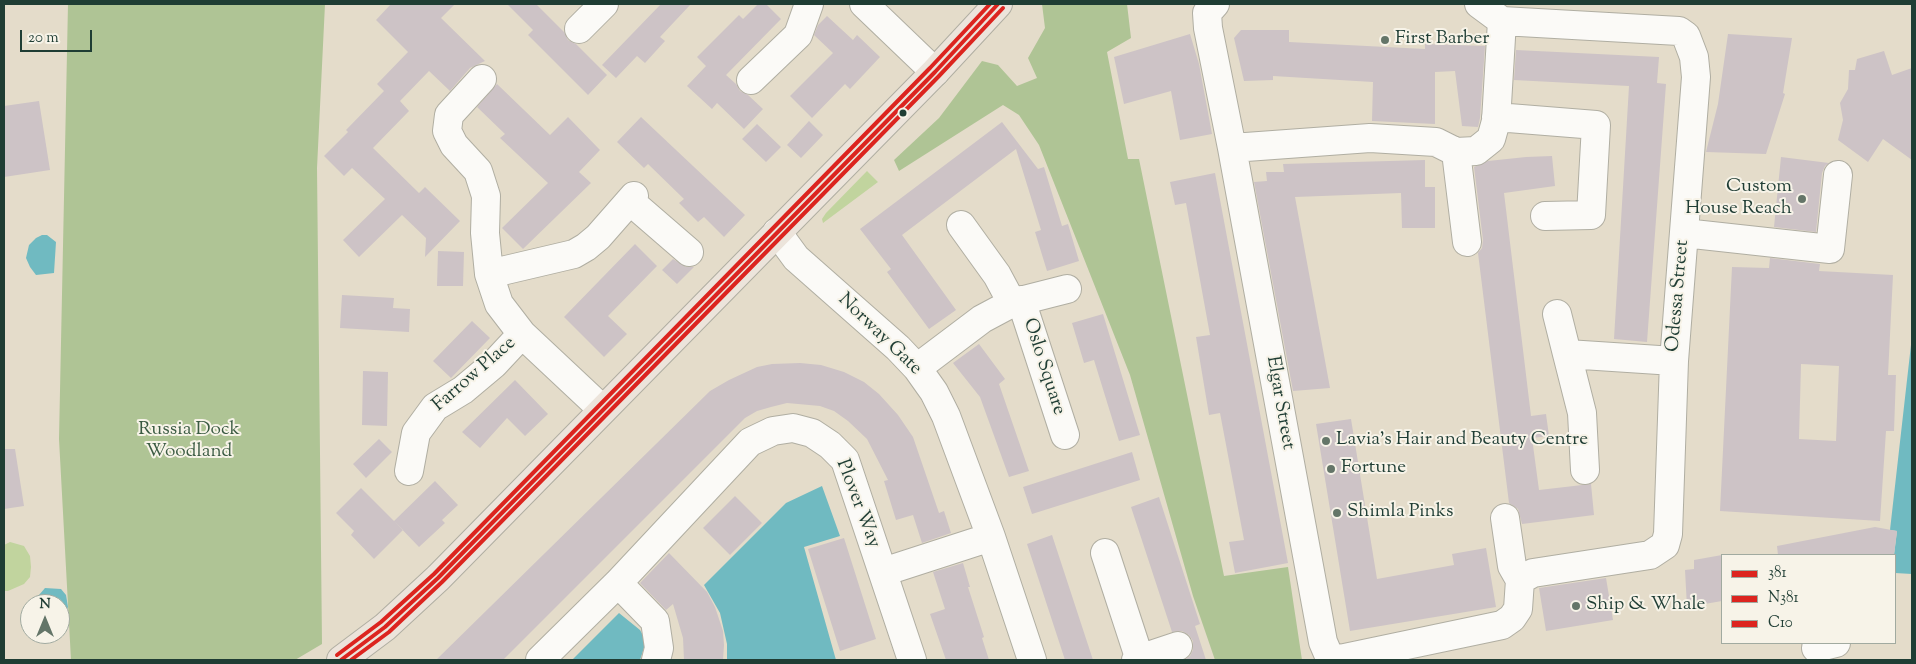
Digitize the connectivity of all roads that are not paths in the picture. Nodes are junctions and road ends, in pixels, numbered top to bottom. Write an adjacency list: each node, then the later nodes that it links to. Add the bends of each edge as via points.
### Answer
1 (604, 4): 8 (street)
2 (809, 4): 11 (street, via 798,35)
3 (864, 4): 9 (street)
4 (998, 4): 9 (main road)
5 (1215, 4): 13 (street, Elgar Street, via 1207,13 1208,28)
6 (1478, 4): 7 (street)
7 (1502, 21): 12 (street); 19 (street, Odessa Street, via 1660,29 1678,31 1686,36 1694,57 1696,77)
8 (579, 29)
9 (935, 72): 18 (main road)
10 (482, 79): 22 (street, via 449,114 447,131 454,145 478,171 486,196 485,233)
11 (752, 80)
12 (1496, 117): 14 (street, via 1491,139 1476,151); 16 (street, via 1596,125 1591,216)
13 (1232, 148): 14 (street, via 1370,138 1436,142); 38 (street, Elgar Street, via 1323,642 1329,656 1340,659 1502,625 1518,609)
14 (1456, 152): 20 (street)
15 (1838, 175): 19 (street, via 1830,249)
16 (1544, 216)
17 (961, 225): 24 (street, Oslo Square)
18 (777, 232): 29 (street, Norway Gate, via 796,258); 30 (main road)
19 (1684, 233): 28 (street, Odessa Street)
20 (1468, 242)
21 (689, 252): 22 (street, via 632,199 598,237 574,254)
22 (490, 274): 26 (street, via 499,304)
23 (1067, 289): 24 (street, Oslo Square)
24 (1017, 302): 29 (street, Oslo Square, via 982,319); 31 (street, Oslo Square)
25 (1557, 314): 27 (street)
26 (522, 334): 30 (street); 33 (street, Farrow Place, via 494,364 463,390 435,407 416,433)
27 (1567, 354): 28 (street); 32 (street, via 1582,413)
28 (1674, 361): 38 (street, Odessa Street, via 1665,545 1650,555 1533,572)
29 (917, 368): 35 (street, Norway Gate, via 946,416)
30 (602, 409): 42 (main road, via 438,578 385,627)
31 (1065, 435)
32 (1585, 470)
33 (409, 471)
34 (1505, 518): 38 (street, via 1512,566)
35 (991, 537): 37 (street); 45 (street, Norway Gate)
36 (1105, 553): 46 (street)
37 (883, 572): 39 (street, Plover Way, via 845,460 812,433 793,428 773,431 750,442); 44 (street, Plover Way)
38 (1520, 580)
39 (618, 582): 41 (street, Plover Way); 43 (street, via 655,621 659,648)
40 (1178, 646): 46 (street)
41 (544, 659)
42 (341, 660)
43 (656, 660)
44 (912, 660)
45 (1032, 660)
46 (1139, 660)

